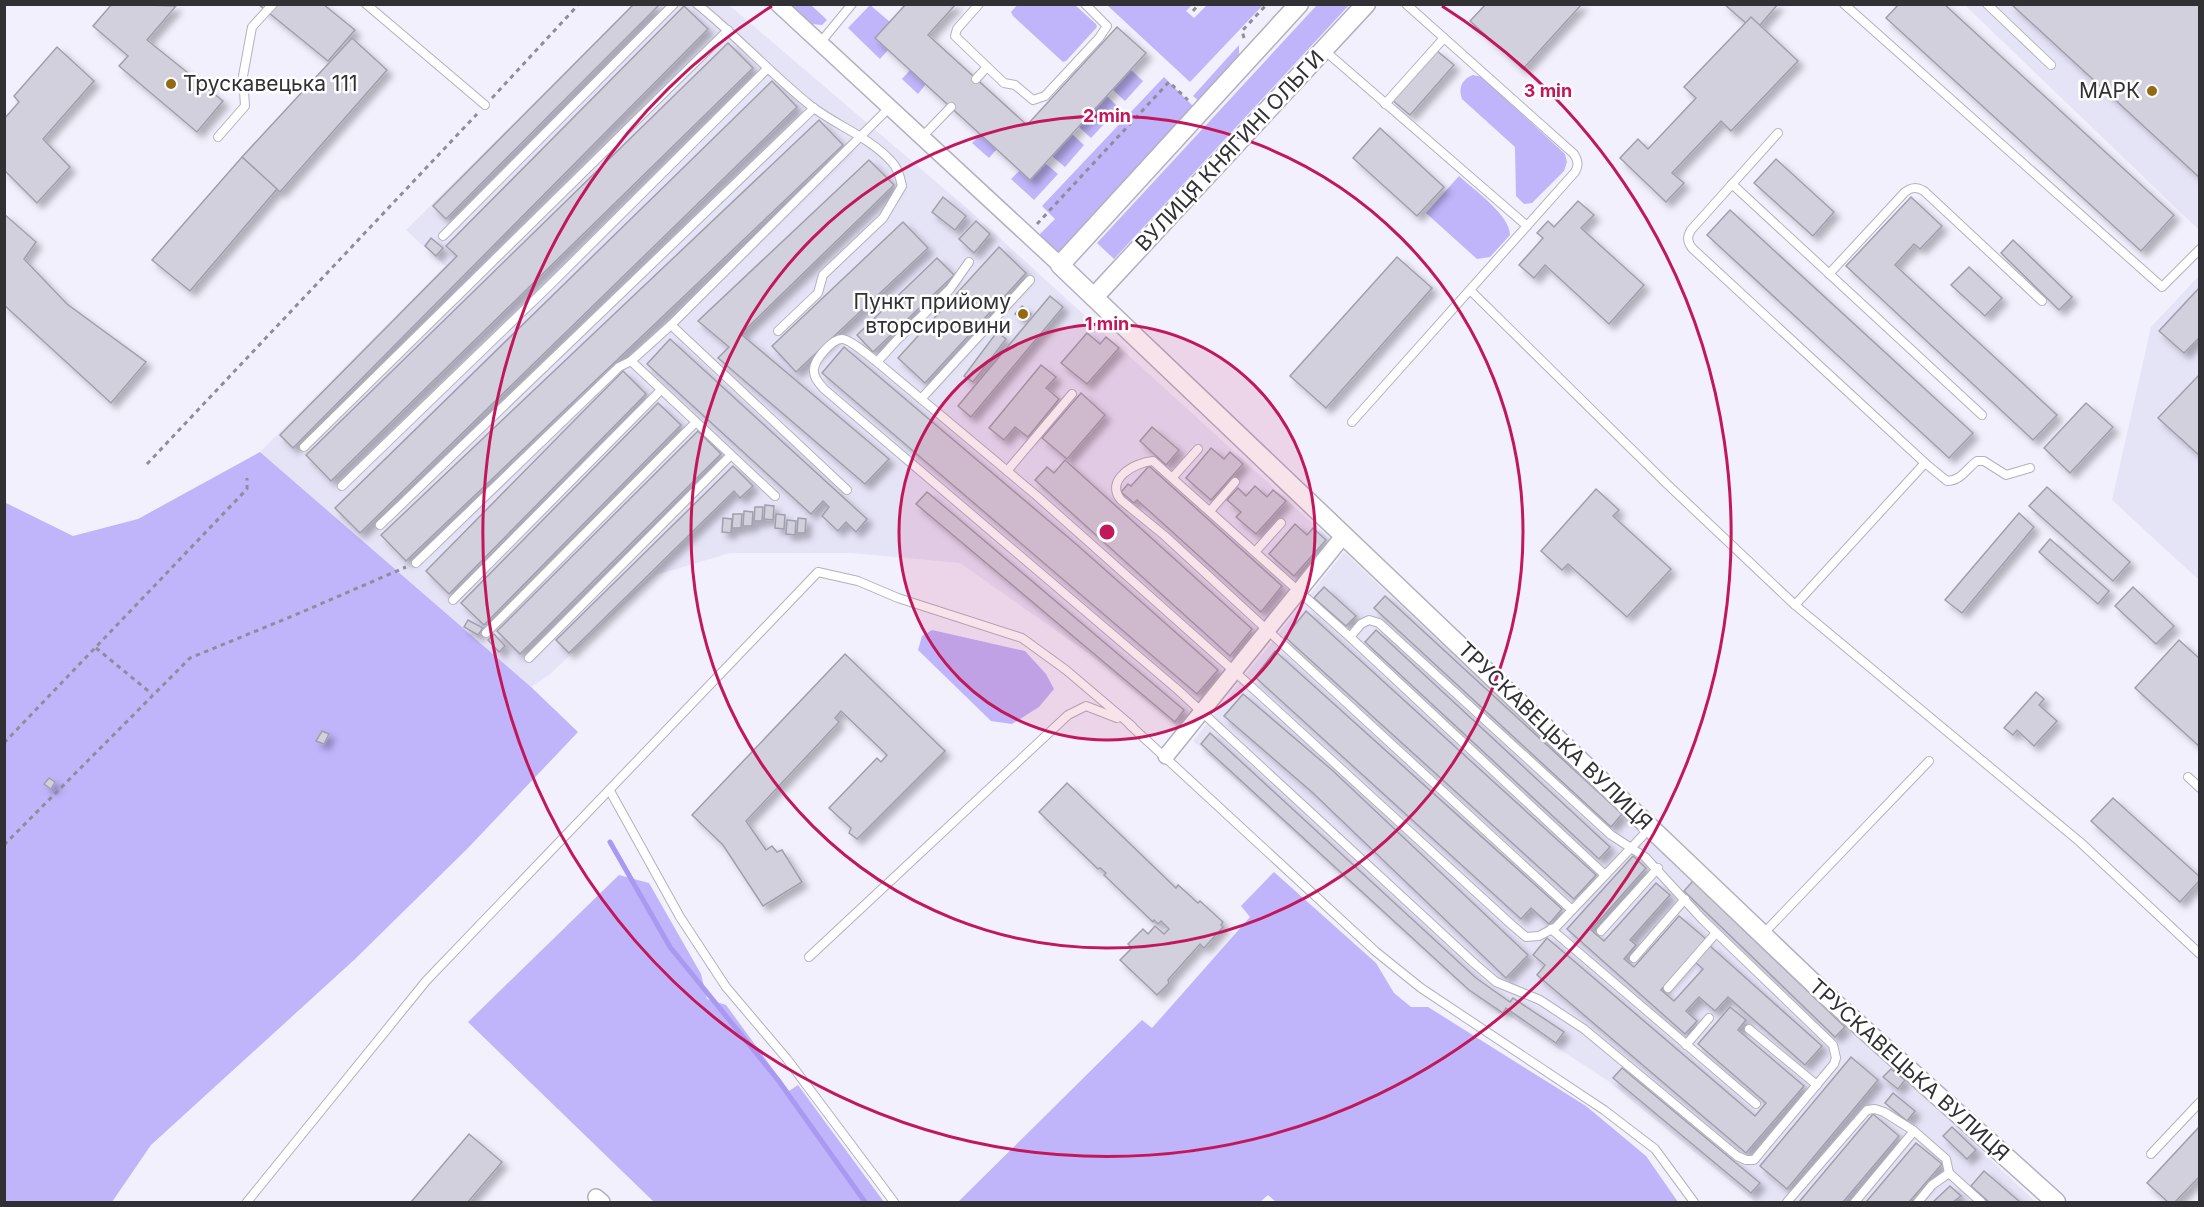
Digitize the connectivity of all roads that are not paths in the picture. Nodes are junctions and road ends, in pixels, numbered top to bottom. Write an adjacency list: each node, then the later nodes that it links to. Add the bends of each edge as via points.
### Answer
1 (273, 4): 29 (lane, via 252,27 243,76 244,106)
2 (366, 4): 23 (lane)
3 (674, 4): 33 (lane)
4 (697, 4): 14 (lane)
5 (778, 4): 16 (street)
6 (979, 4): 19 (lane, via 955,36)
7 (1085, 4): 19 (lane, via 1107,26 1045,96 1033,100 1015,85 1004,83)
8 (1299, 4): 36 (street)
9 (1366, 4): 17 (street, ВУЛИЦЯ КНЯГИНІ ОЛЬГИ)
10 (1406, 4): 15 (lane)
11 (1844, 4): 34 (lane, via 2162,287)
12 (1987, 4): 18 (lane)
13 (852, 5): 16 (lane)
14 (728, 30): 20 (lane); 52 (lane)
15 (1444, 38): 22 (lane); 32 (lane, via 1578,160 1575,172)
16 (820, 43): 26 (street)
17 (1324, 50): 22 (lane); 40 (street, ВУЛИЦЯ КНЯГИНІ ОЛЬГИ)
18 (2051, 66)
19 (987, 67): 21 (lane)
20 (767, 69): 25 (lane); 60 (lane)
21 (976, 79)
22 (1385, 104): 32 (lane)
23 (485, 105)
24 (951, 107): 30 (lane)
25 (814, 108): 28 (lane); 65 (lane)
26 (889, 108): 28 (lane); 30 (street)
27 (1778, 133): 31 (lane)
28 (860, 136): 42 (lane); 43 (lane, via 893,162 902,186 883,218 823,275 818,294)
29 (218, 137)
30 (922, 137): 36 (street)
31 (1732, 184): 37 (lane); 55 (lane, via 1691,230 1688,242 1692,248)
32 (1527, 226): 39 (lane)
33 (443, 236)
34 (2199, 249)
35 (969, 262): 45 (lane, via 950,290)
36 (1060, 265): 40 (street, ТРУСКАВЕЦЬКА ВУЛИЦЯ)
37 (1829, 274): 41 (lane, via 1905,192 1918,188); 49 (lane)
38 (1030, 280): 48 (lane)
39 (1470, 290): 51 (lane); 71 (lane)
40 (1094, 297): 66 (street, ТРУСКАВЕЦЬКА ВУЛИЦЯ)
41 (2042, 301)
42 (671, 325): 44 (lane); 61 (lane)
43 (778, 331)
44 (631, 361): 46 (lane); 68 (lane, via 619,366)
45 (877, 362): 48 (lane); 77 (lane, via 842,339 818,359 814,369 824,389)
46 (661, 390): 50 (lane); 70 (lane)
47 (1072, 394): 57 (lane)
48 (921, 399): 57 (lane)
49 (1982, 415)
50 (696, 422): 54 (lane); 73 (lane)
51 (1352, 422)
52 (304, 447)
53 (1198, 449): 58 (lane)
54 (731, 455): 62 (lane); 75 (lane)
55 (1925, 463): 56 (lane, via 1947,481 1954,481 1977,461 1984,461 2006,475); 71 (lane)
56 (2030, 468)
57 (1007, 471): 76 (lane)
58 (1173, 477): 63 (lane); 72 (lane, via 1154,461 1144,462 1126,472 1115,488 1116,494)
59 (1235, 482): 63 (lane)
60 (342, 486)
61 (847, 490)
62 (775, 496)
63 (1210, 511): 67 (lane)
64 (1281, 523): 67 (lane)
65 (380, 525)
66 (1344, 535): 69 (street); 84 (street, ТРУСКАВЕЦЬКА ВУЛИЦЯ)
67 (1255, 552): 69 (lane)
68 (416, 563)
69 (1299, 591): 72 (street); 74 (lane)
70 (453, 600)
71 (1795, 605): 94 (lane, via 2080,842)
72 (1268, 629): 76 (street); 89 (lane)
73 (486, 633)
74 (1350, 637): 85 (lane, via 1369,620 1379,623 1611,835); 87 (lane)
75 (529, 658)
76 (1234, 671): 77 (street); 90 (lane, via 1512,926 1526,937)
77 (1201, 712): 79 (street); 101 (lane, via 1496,982 1540,1000 1584,1029 1737,1156 1754,1160)
78 (1132, 726): 79 (lane); 83 (lane, via 1022,638 858,581 818,572); 95 (lane, via 1086,705 1068,716)
79 (1166, 756): 110 (lane, via 1375,951 1421,988 1604,1110 1655,1149)
80 (1929, 760): 93 (lane)
81 (2188, 777): 82 (lane)
82 (2199, 788)
83 (610, 790): 108 (lane, via 426,981); 109 (lane, via 680,917 726,987 787,1059)
84 (1650, 827): 85 (lane); 93 (street, ТРУСКАВЕЦЬКА ВУЛИЦЯ)
85 (1631, 848): 86 (lane); 87 (lane)
86 (1658, 868): 88 (lane); 91 (lane)
87 (1605, 875): 89 (lane)
88 (1685, 899): 92 (lane); 96 (lane)
89 (1572, 910): 90 (lane)
90 (1551, 930): 100 (lane)
91 (1601, 931)
92 (1716, 933): 97 (lane); 101 (lane, via 1833,1045 1834,1064)
93 (1763, 934): 116 (street, ТРУСКАВЕЦЬКА ВУЛИЦЯ)
94 (2199, 954)
95 (809, 957)
96 (1634, 958)
97 (1668, 988)
98 (1709, 1018): 100 (lane)
99 (1749, 1029): 101 (lane)
100 (1686, 1045): 103 (lane)
101 (1817, 1085)
102 (2199, 1102): 105 (lane)
103 (1756, 1104)
104 (1914, 1131): 106 (lane, via 1946,1159); 111 (lane, via 1884,1112 1867,1110); 112 (lane)
105 (2151, 1154)
106 (1949, 1173): 107 (lane); 113 (lane, via 1932,1185)
107 (1973, 1195): 114 (lane); 115 (lane)
108 (247, 1203)
109 (894, 1203)
110 (1694, 1203)
111 (1786, 1203)
112 (1855, 1203)
113 (1918, 1203)
114 (1966, 1203)
115 (1981, 1203)
116 (2056, 1203)

